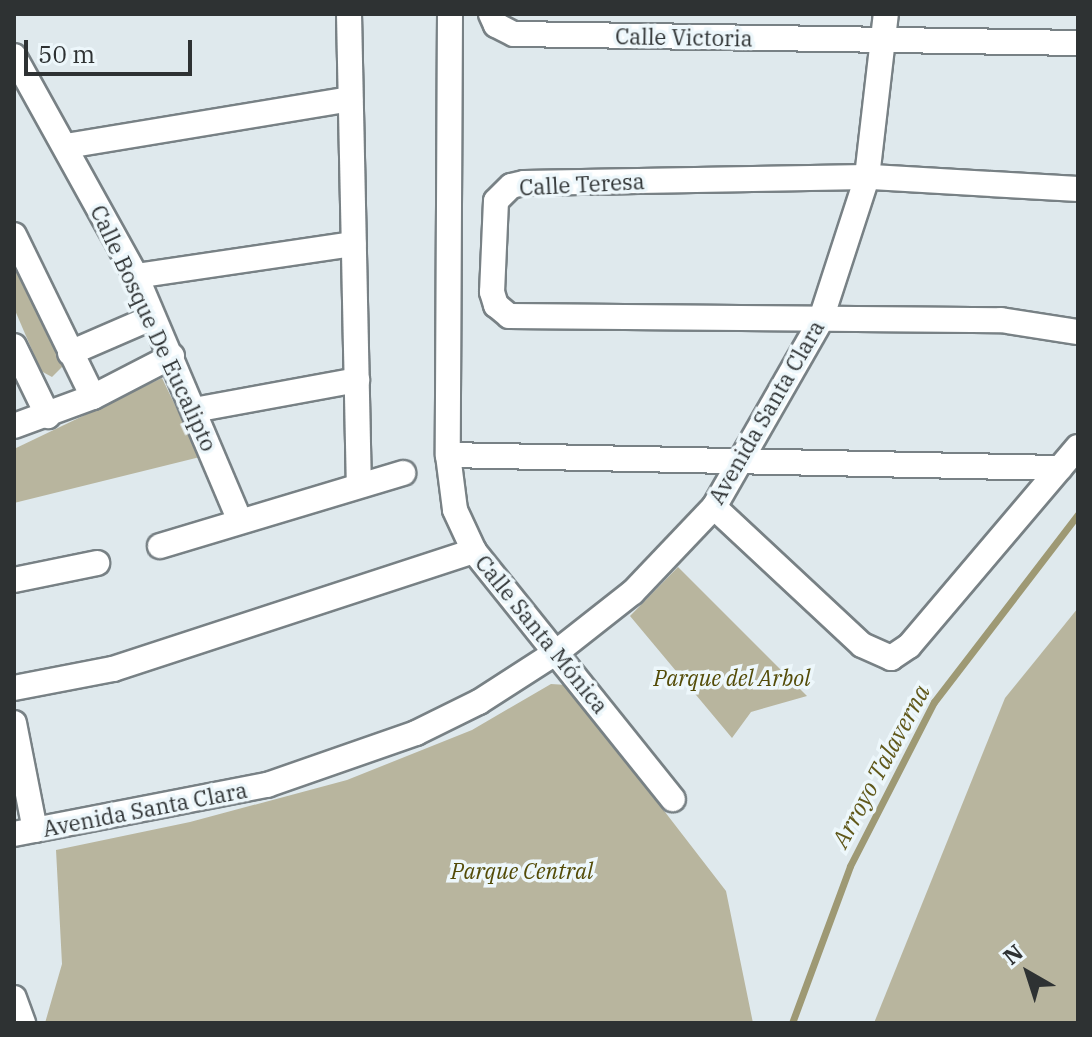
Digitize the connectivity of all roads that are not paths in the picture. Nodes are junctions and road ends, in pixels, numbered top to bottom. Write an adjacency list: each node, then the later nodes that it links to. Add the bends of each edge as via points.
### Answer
1 (349, 14): 8 (street)
2 (450, 14): 28 (street, Calle Santa Mónica)
3 (491, 14): 5 (street, Calle Victoria, via 496,25 514,34)
4 (886, 14): 5 (street, Avenida Santa Clara)
5 (886, 41): 6 (street, Calle Victoria); 10 (street, Avenida Santa Clara)
6 (1078, 43)
7 (14, 56): 9 (street, Calle Bosque De Eucalipto)
8 (350, 99): 9 (street); 13 (street)
9 (67, 146): 14 (street, Calle Bosque De Eucalipto)
10 (867, 177): 11 (street); 16 (street, Avenida Santa Clara); 16 (street, Calle Teresa, via 524,183 511,186 496,201 492,292 496,305 509,316)
11 (1078, 189)
12 (14, 235): 19 (street)
13 (354, 244): 14 (street); 22 (street)
14 (136, 276): 15 (street, Calle Bosque De Eucalipto)
15 (153, 317): 19 (street); 20 (street, Calle Bosque De Eucalipto)
16 (820, 322): 17 (street, via 1001,320); 29 (street, Avenida Santa Clara)
17 (1078, 332)
18 (14, 346): 21 (street)
19 (70, 353): 23 (street)
20 (172, 356): 23 (street); 24 (street, Calle Bosque De Eucalipto)
21 (21, 377): 25 (street)
22 (357, 380): 24 (street); 32 (street)
23 (93, 397): 25 (street)
24 (194, 410): 34 (street, Calle Bosque De Eucalipto)
25 (48, 416): 26 (street)
26 (14, 426)
27 (1078, 447): 30 (street)
28 (448, 455): 29 (street); 36 (street, Calle Santa Mónica, via 455,510)
29 (739, 465): 30 (street); 33 (street, Avenida Santa Clara)
30 (1060, 468): 33 (street, via 909,646 882,657 862,645)
31 (403, 473): 32 (street)
32 (359, 484): 34 (street)
33 (714, 507): 39 (street, Avenida Santa Clara, via 633,592)
34 (240, 521): 35 (street)
35 (160, 546)
36 (474, 551): 39 (street, Calle Santa Mónica); 40 (street, via 113,669)
37 (97, 563): 38 (street)
38 (14, 580)
39 (558, 651): 42 (street, Calle Santa Mónica); 43 (street, Avenida Santa Clara, via 479,702 416,733 267,785 191,804)
40 (14, 688)
41 (14, 723): 43 (street)
42 (673, 799)
43 (25, 832)
44 (14, 998): 45 (street)
45 (23, 1023)

